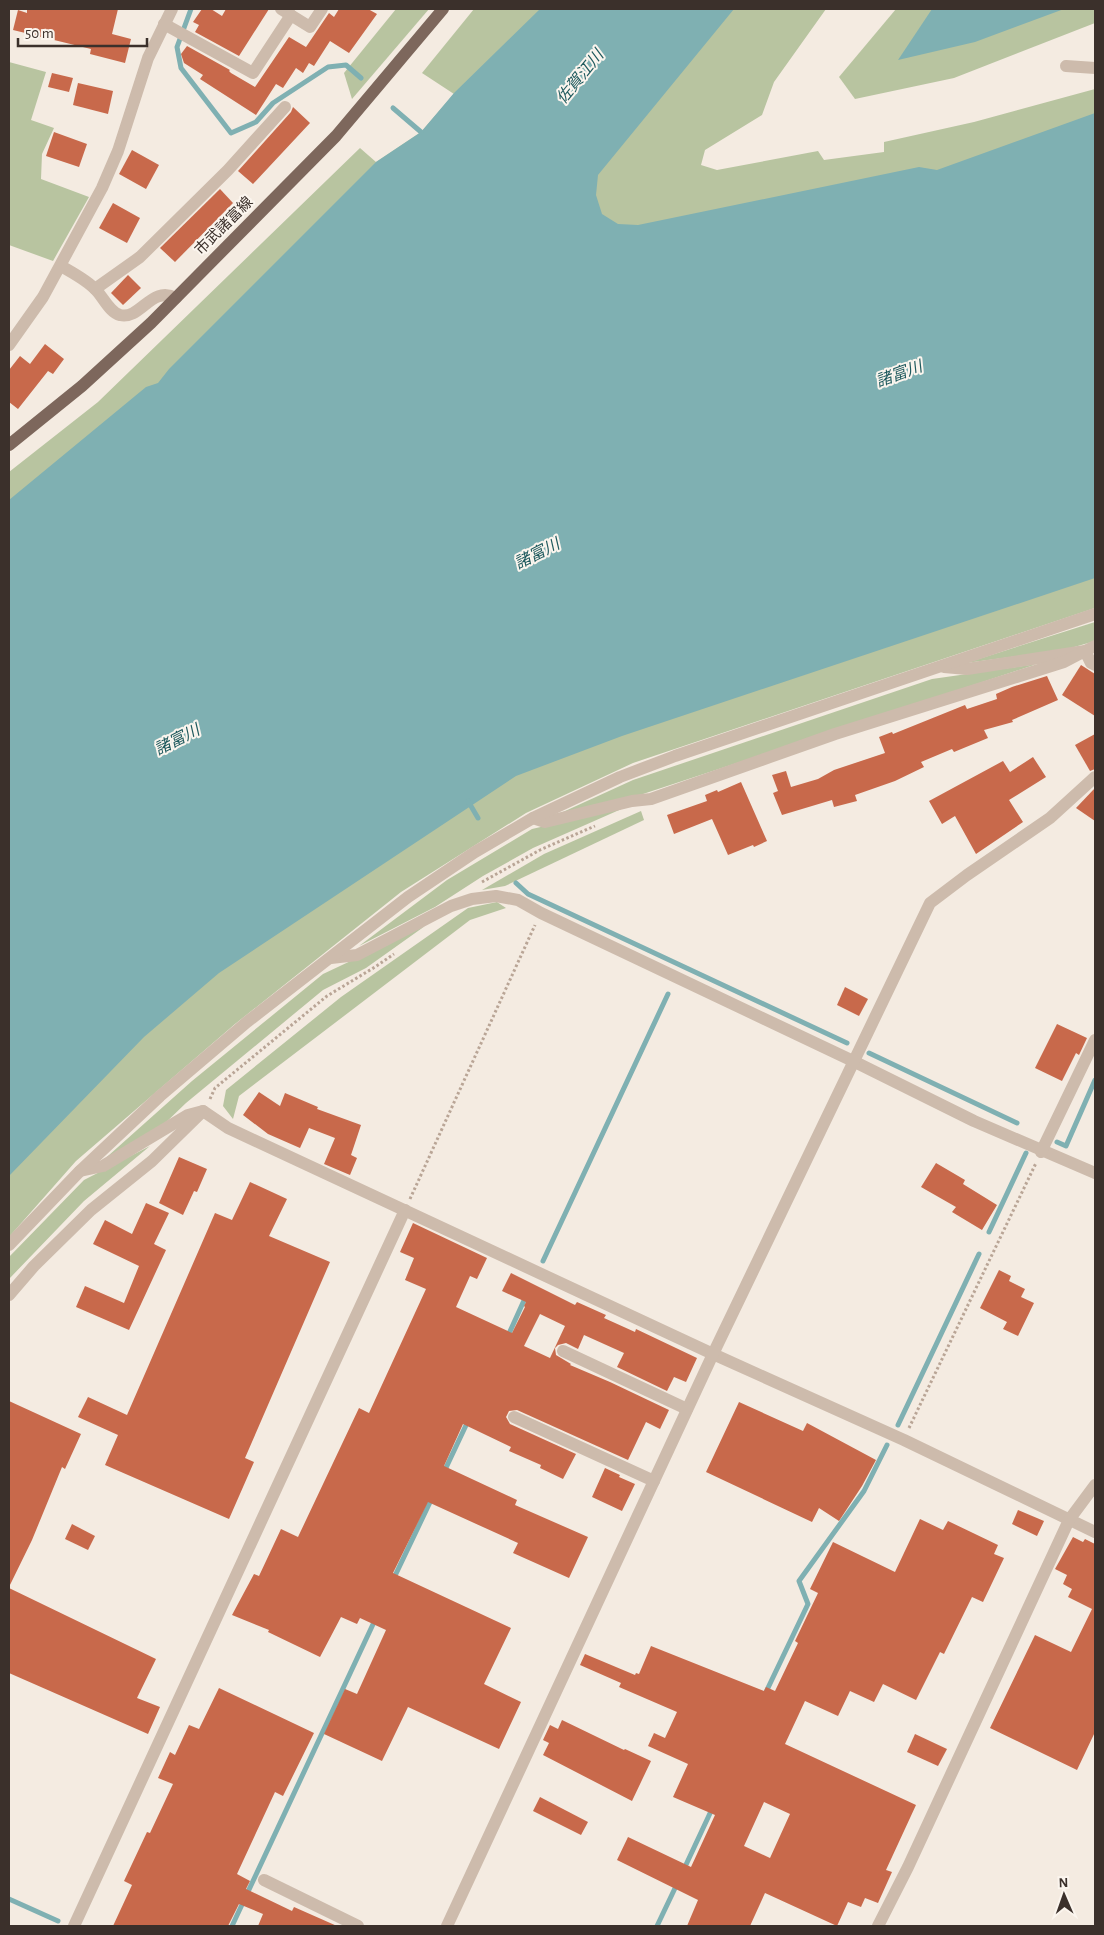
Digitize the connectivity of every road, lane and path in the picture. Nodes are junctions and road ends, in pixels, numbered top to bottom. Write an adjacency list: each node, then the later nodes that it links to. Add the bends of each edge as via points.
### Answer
1 (172, 9): 5 (street)
2 (322, 9): 4 (street, via 310,27)
3 (443, 9): 11 (main road, 市武諸富線, via 336,136)
4 (286, 12): 5 (street, via 253,73)
5 (164, 24): 9 (street, via 148,58 118,151)
6 (1066, 66): 7 (street)
7 (1095, 68)
8 (285, 107): 10 (street, via 228,170 140,257)
9 (61, 266): 10 (street); 12 (street)
10 (95, 289): 11 (street, via 122,316 158,296)
11 (176, 298): 13 (main road, 市武諸富線, via 82,386)
12 (9, 345)
13 (9, 445)
14 (1095, 614): 17 (street)
15 (1090, 648): 16 (street, via 1091,662); 17 (street, via 968,669); 19 (street, via 1064,662 835,734 651,798 545,822)
16 (1095, 665)
17 (939, 667): 19 (street, via 675,756 620,777)
18 (1095, 777): 23 (street, via 1050,818 930,903)
19 (533, 818): 21 (street, via 408,897)
20 (541, 913): 21 (street, via 518,900 496,896 472,899 450,906 357,955); 23 (street); 28 (path)
21 (329, 958): 26 (street, via 160,1096)
22 (1095, 1040): 25 (street)
23 (852, 1061): 25 (street); 32 (street)
24 (203, 1111): 26 (street, via 188,1114 103,1166); 28 (street, via 228,1128); 30 (street, via 152,1161 91,1210)
25 (1041, 1152): 27 (street); 35 (path)
26 (79, 1172): 29 (street)
27 (1095, 1173)
28 (405, 1210): 32 (street); 41 (street)
29 (9, 1245)
30 (9, 1295)
31 (563, 1351): 33 (street)
32 (713, 1354): 33 (street); 35 (street)
33 (687, 1409): 36 (street)
34 (514, 1417): 36 (street)
35 (904, 1440): 38 (street)
36 (654, 1481): 43 (street)
37 (1095, 1485): 38 (street)
38 (1069, 1520): 39 (street); 44 (street)
39 (1095, 1532)
40 (264, 1880): 42 (street)
41 (74, 1926)
42 (358, 1926)
43 (447, 1926)
44 (878, 1926)

